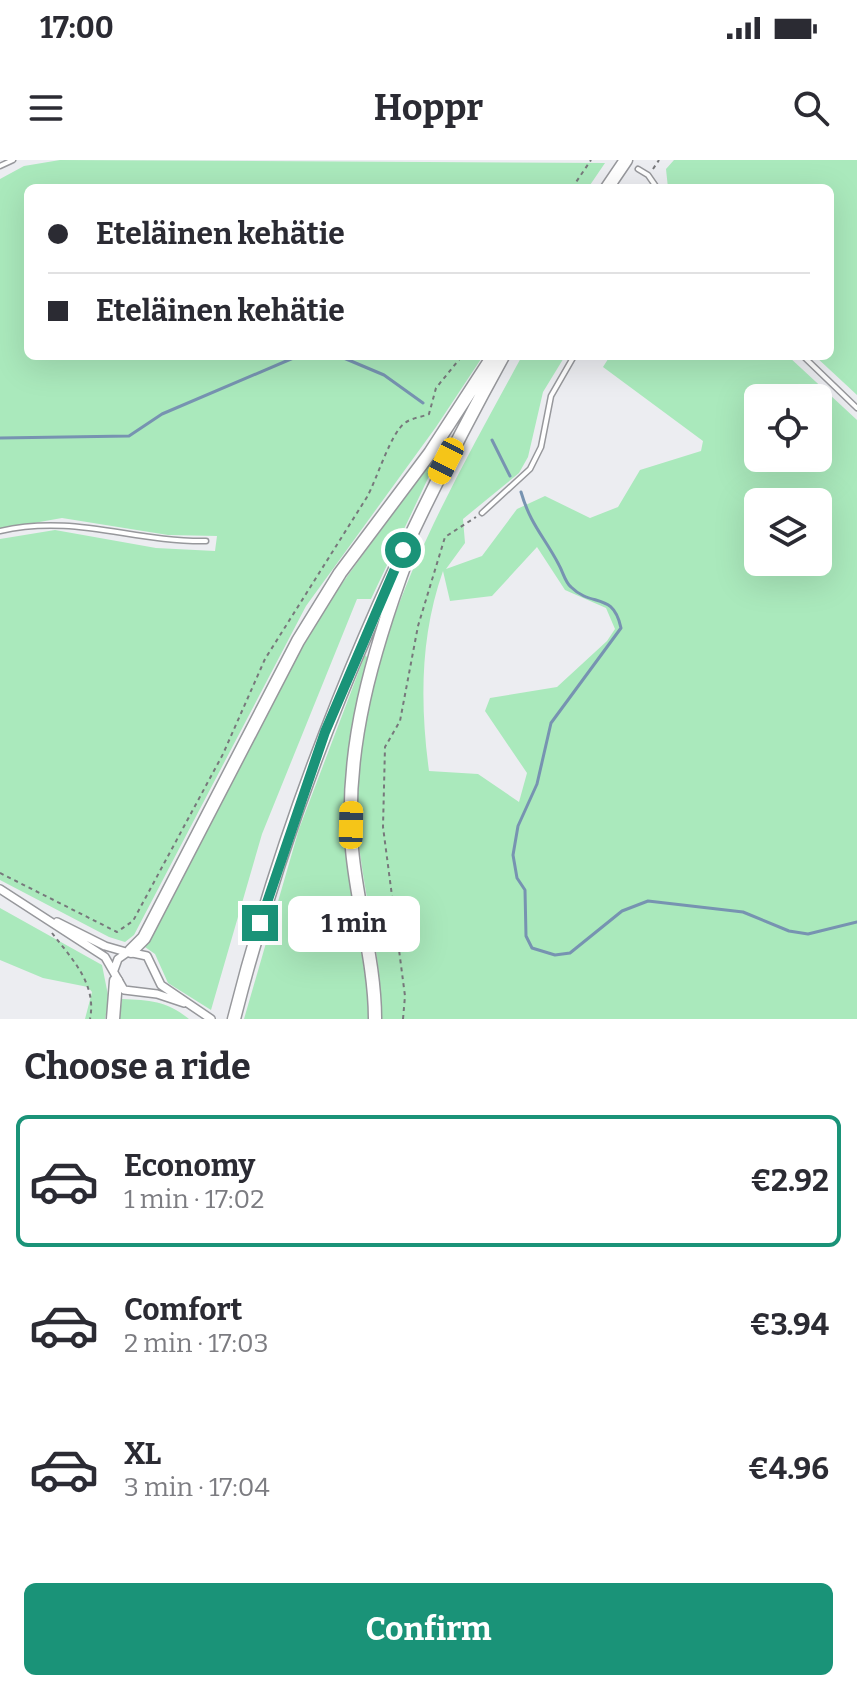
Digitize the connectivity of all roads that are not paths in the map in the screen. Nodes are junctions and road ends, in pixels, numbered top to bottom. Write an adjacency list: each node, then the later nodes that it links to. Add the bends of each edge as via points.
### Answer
1 (13, 160): 3 (lane)
2 (626, 160): 5 (highway)
3 (0, 166)
4 (638, 169): 6 (lane)
5 (610, 184)
6 (654, 184)
7 (491, 360): 18 (highway, via 313,616 144,938)
8 (501, 360): 12 (highway)
9 (572, 360): 13 (lane, via 551,396 541,447 530,469)
10 (807, 360): 11 (lane)
11 (857, 408)
12 (446, 461): 23 (highway, via 325,732 290,826); 24 (highway, via 391,602 355,746 352,850)
13 (482, 513)
14 (0, 531): 15 (lane, via 54,523)
15 (206, 541)
16 (0, 889): 17 (street)
17 (37, 912): 18 (street, via 105,946); 19 (street, via 105,957)
18 (129, 952): 19 (street, via 118,959); 20 (street, via 147,956 161,985)
19 (115, 976): 20 (street, via 130,992); 21 (highway)
20 (184, 1003): 22 (street)
21 (113, 1019)
22 (211, 1019)
23 (234, 1019)
24 (375, 1019)

